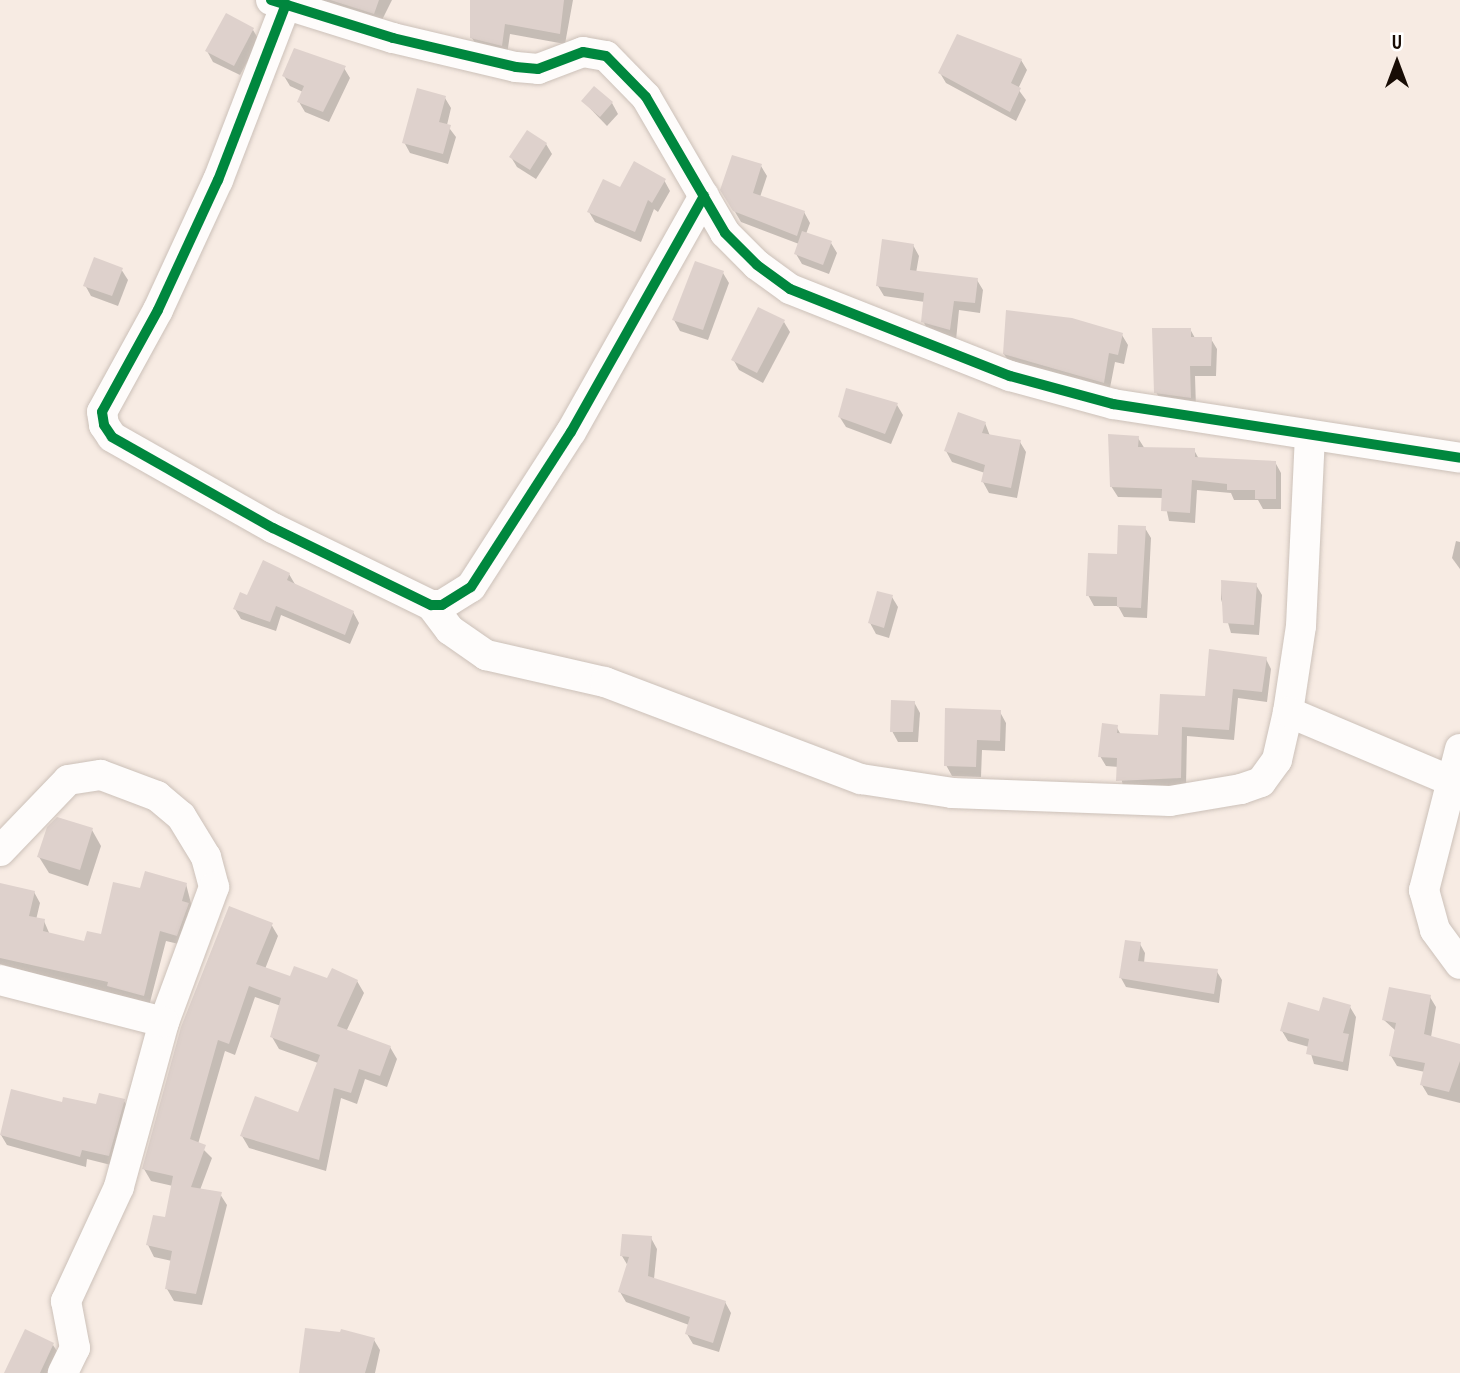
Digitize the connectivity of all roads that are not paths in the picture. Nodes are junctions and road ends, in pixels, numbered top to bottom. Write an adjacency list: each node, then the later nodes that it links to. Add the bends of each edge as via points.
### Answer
1 (279, 2): 2 (street, via 393,38 516,67 538,69 583,52 606,56 646,97); 5 (street, via 218,180 158,310 102,412 104,425 112,437 273,528)
2 (704, 196): 3 (street, via 725,233 757,265 810,298 1066,394); 5 (street, via 571,432 471,587 442,605)
3 (1310, 435): 4 (street); 6 (street, via 1301,626)
4 (1460, 458)
5 (431, 605): 6 (street, via 450,630 486,655 605,681 861,779 952,793 1170,801 1252,787 1277,760)
6 (1289, 712): 8 (street)
7 (1460, 749): 8 (street)
8 (1451, 780): 10 (street, via 1424,890 1435,930)
9 (0, 851): 12 (street, via 68,780 84,776 101,775 138,787 181,816 206,857 214,887)
10 (1460, 964)
11 (0, 980): 12 (street)
12 (164, 1022): 13 (street, via 119,1187 66,1301 75,1348)
13 (63, 1373)

